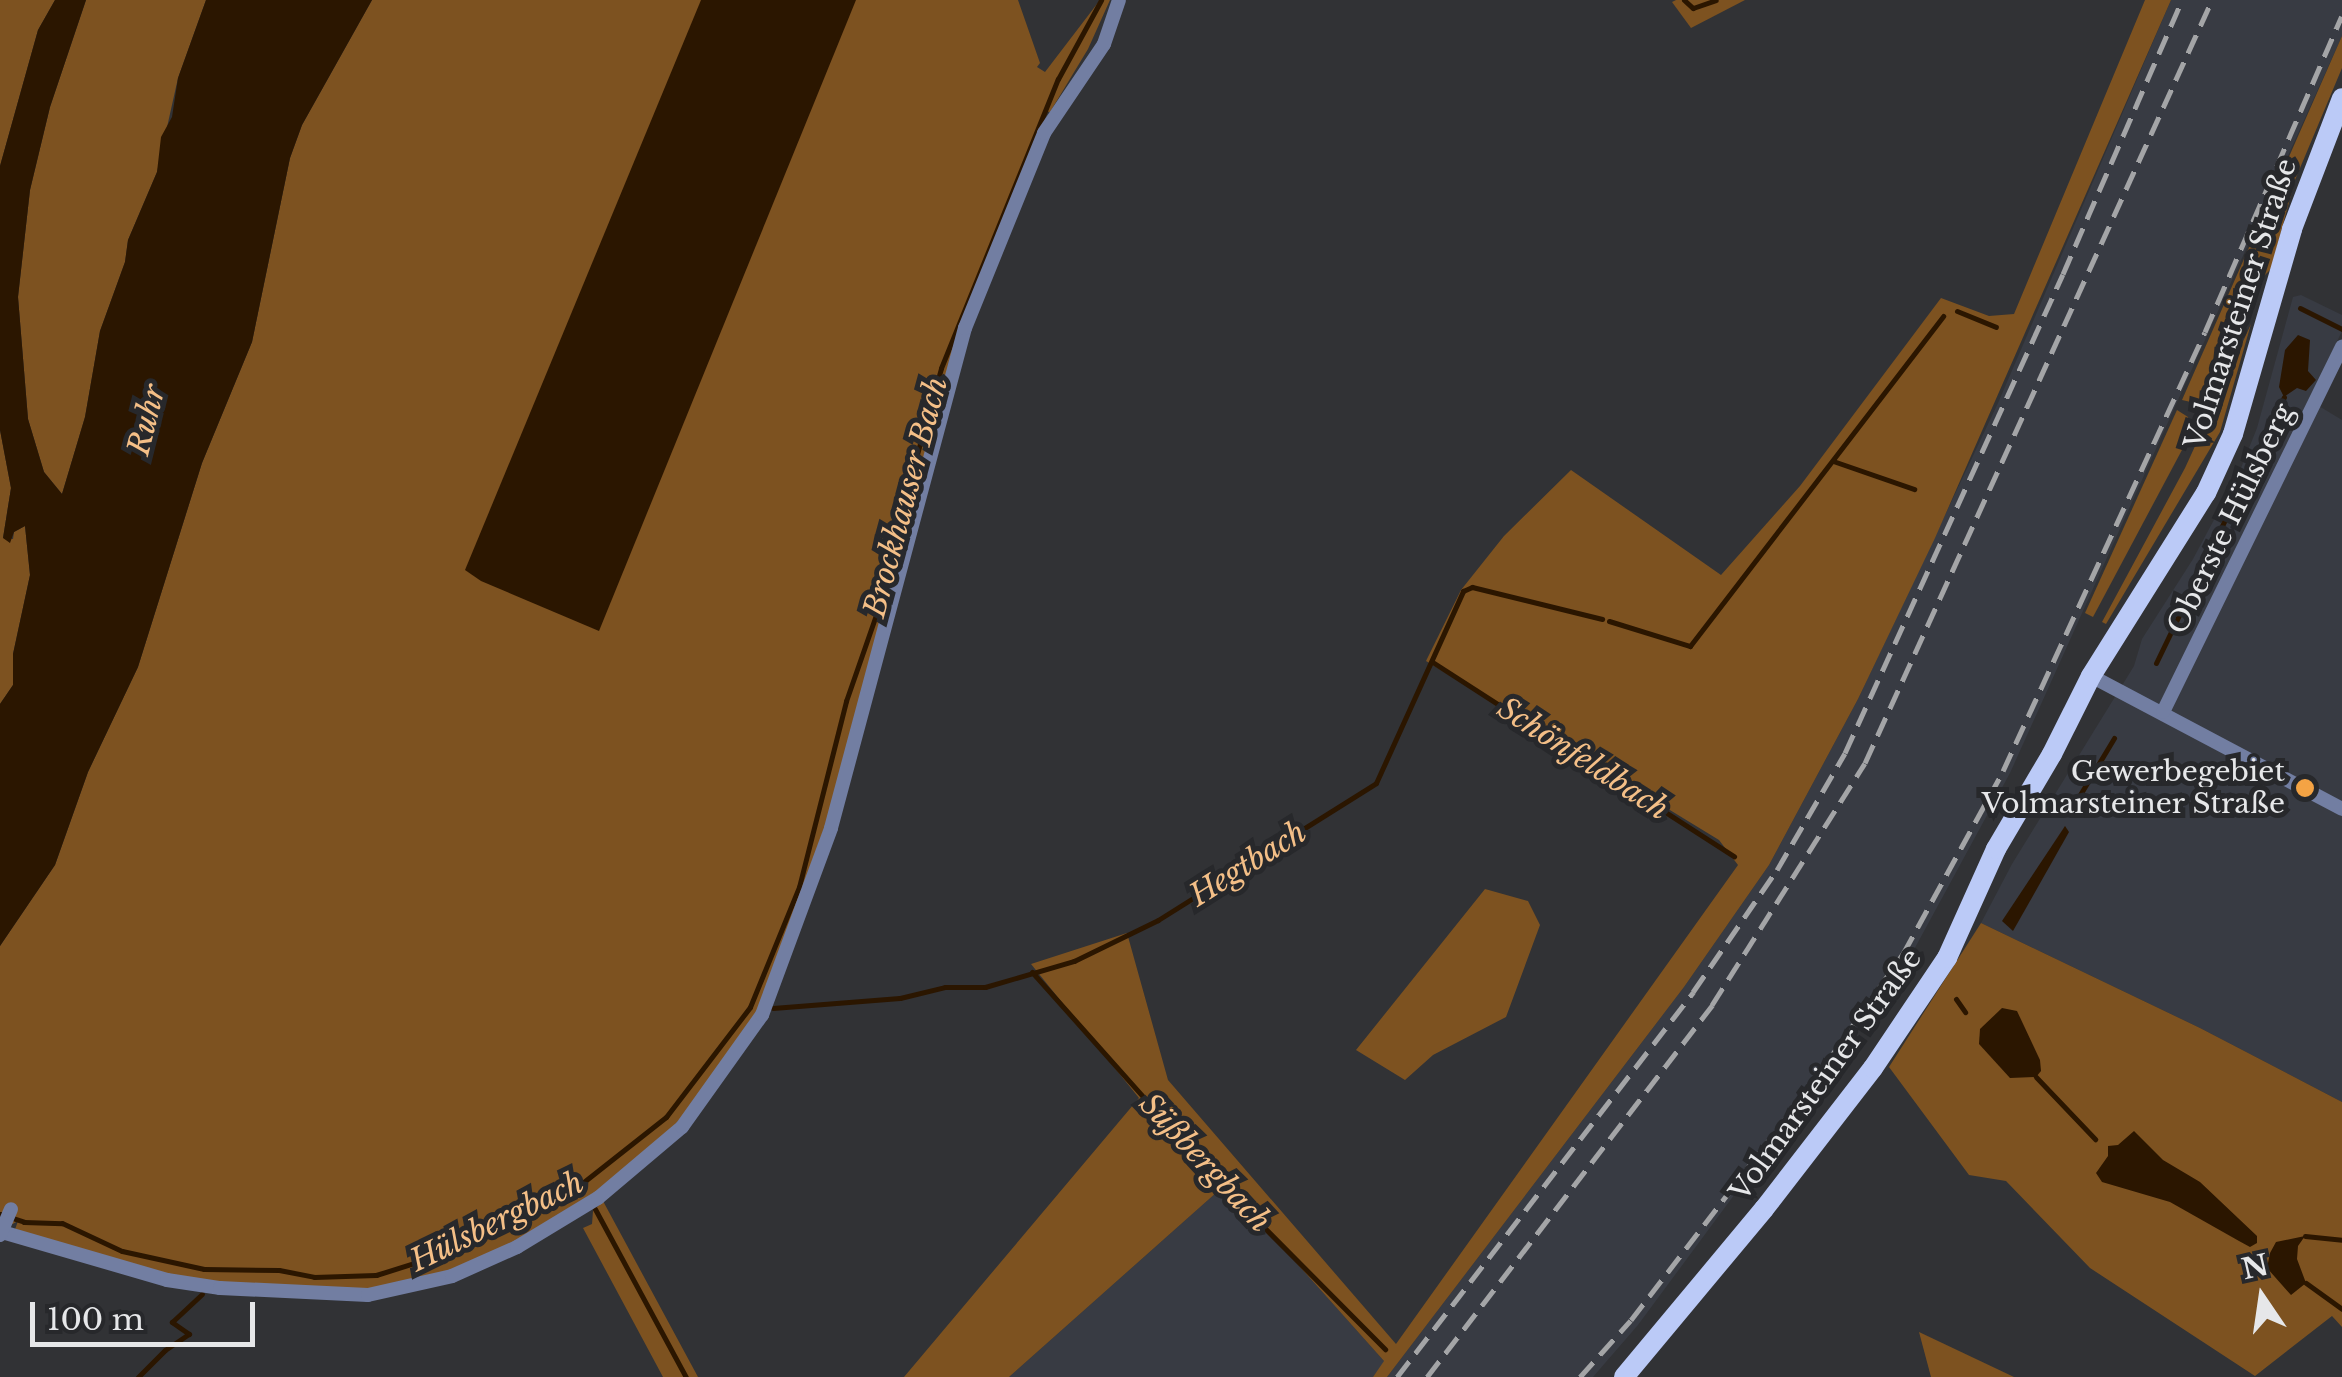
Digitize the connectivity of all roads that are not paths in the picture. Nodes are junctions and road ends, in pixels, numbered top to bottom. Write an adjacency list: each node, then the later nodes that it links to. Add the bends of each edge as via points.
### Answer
1 (1119, 0): 8 (street, via 1104,44 1044,134 966,328 832,828 762,1015 682,1126 598,1198 517,1247 452,1276 368,1295 167,1280)
2 (2342, 98): 4 (main road, Volmarsteiner Straße, via 2292,229 2233,434 2206,493)
3 (2342, 346): 5 (street, Oberste Hülsberg)
4 (2091, 676): 5 (street); 9 (main road, Volmarsteiner Straße, via 1996,849 1946,958 1873,1068)
5 (2163, 712): 6 (street)
6 (2342, 808)
7 (11, 1209): 8 (street)
8 (1, 1234)
9 (1624, 1377)

